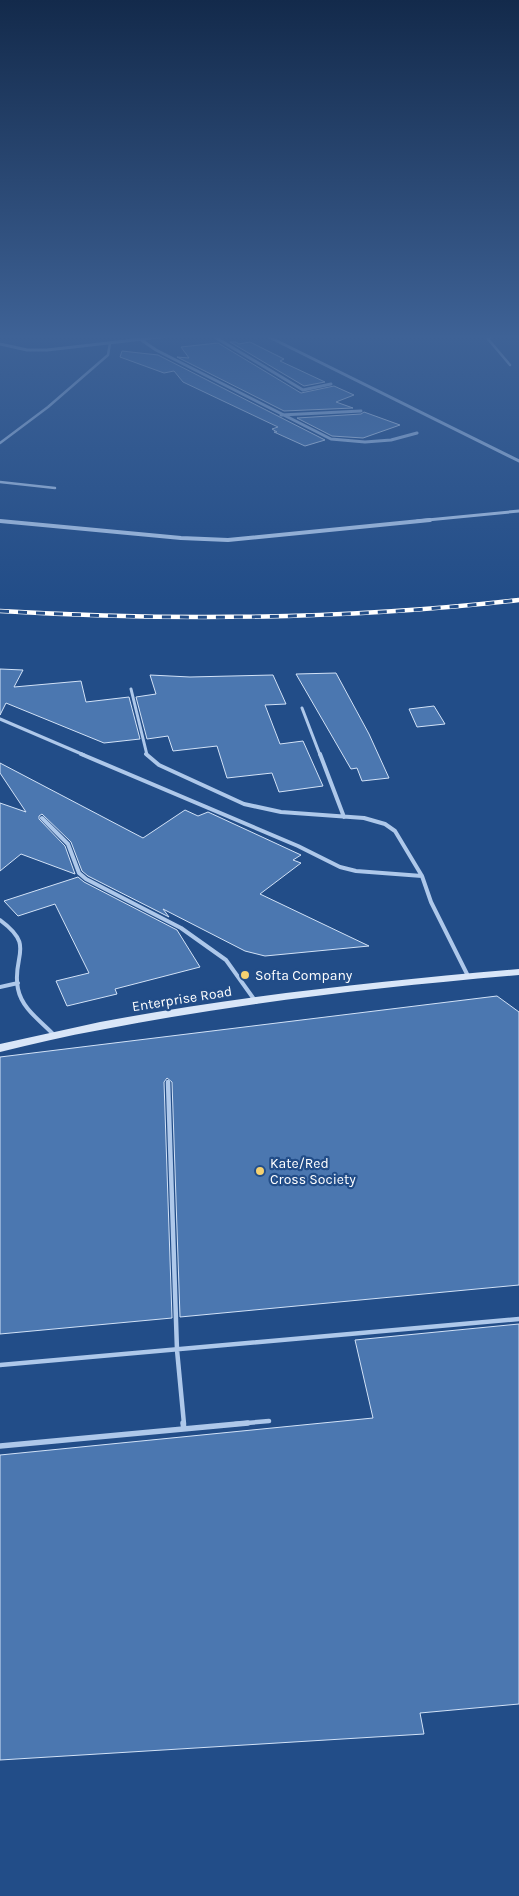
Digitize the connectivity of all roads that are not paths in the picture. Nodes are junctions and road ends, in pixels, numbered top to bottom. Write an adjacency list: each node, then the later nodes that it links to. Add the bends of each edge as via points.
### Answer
1 (24, 424): 5 (lane)
2 (301, 424): 4 (street, via 340,441 364,442)
3 (445, 424): 6 (street)
4 (416, 434)
5 (0, 442)
6 (519, 461)
7 (0, 482): 8 (lane)
8 (55, 488)
9 (519, 511): 10 (street, via 228,540)
10 (0, 521)
11 (131, 689): 14 (lane, via 144,748 147,756 159,765 253,806 281,812)
12 (302, 708): 14 (lane)
13 (0, 720): 16 (lane, via 298,846 340,867)
14 (344, 817): 16 (lane, via 364,818 390,827)
15 (42, 818): 22 (lane, via 68,844 79,873 181,928 226,960)
16 (422, 876): 19 (lane, via 431,902)
17 (0, 920): 20 (lane, via 11,926 22,942)
18 (519, 972): 19 (main road, Enterprise Road)
19 (468, 976): 22 (main road, Enterprise Road)
20 (18, 983): 21 (lane); 23 (lane, via 22,1000)
21 (0, 987)
22 (256, 1002): 23 (main road, Enterprise Road)
23 (55, 1036): 24 (main road, Enterprise Road)
24 (0, 1048)
25 (168, 1082): 27 (lane)
26 (519, 1319): 27 (lane)
27 (177, 1350): 28 (lane); 30 (lane)
28 (0, 1365)
29 (269, 1421): 30 (lane)
30 (184, 1429): 31 (lane)
31 (0, 1446)

